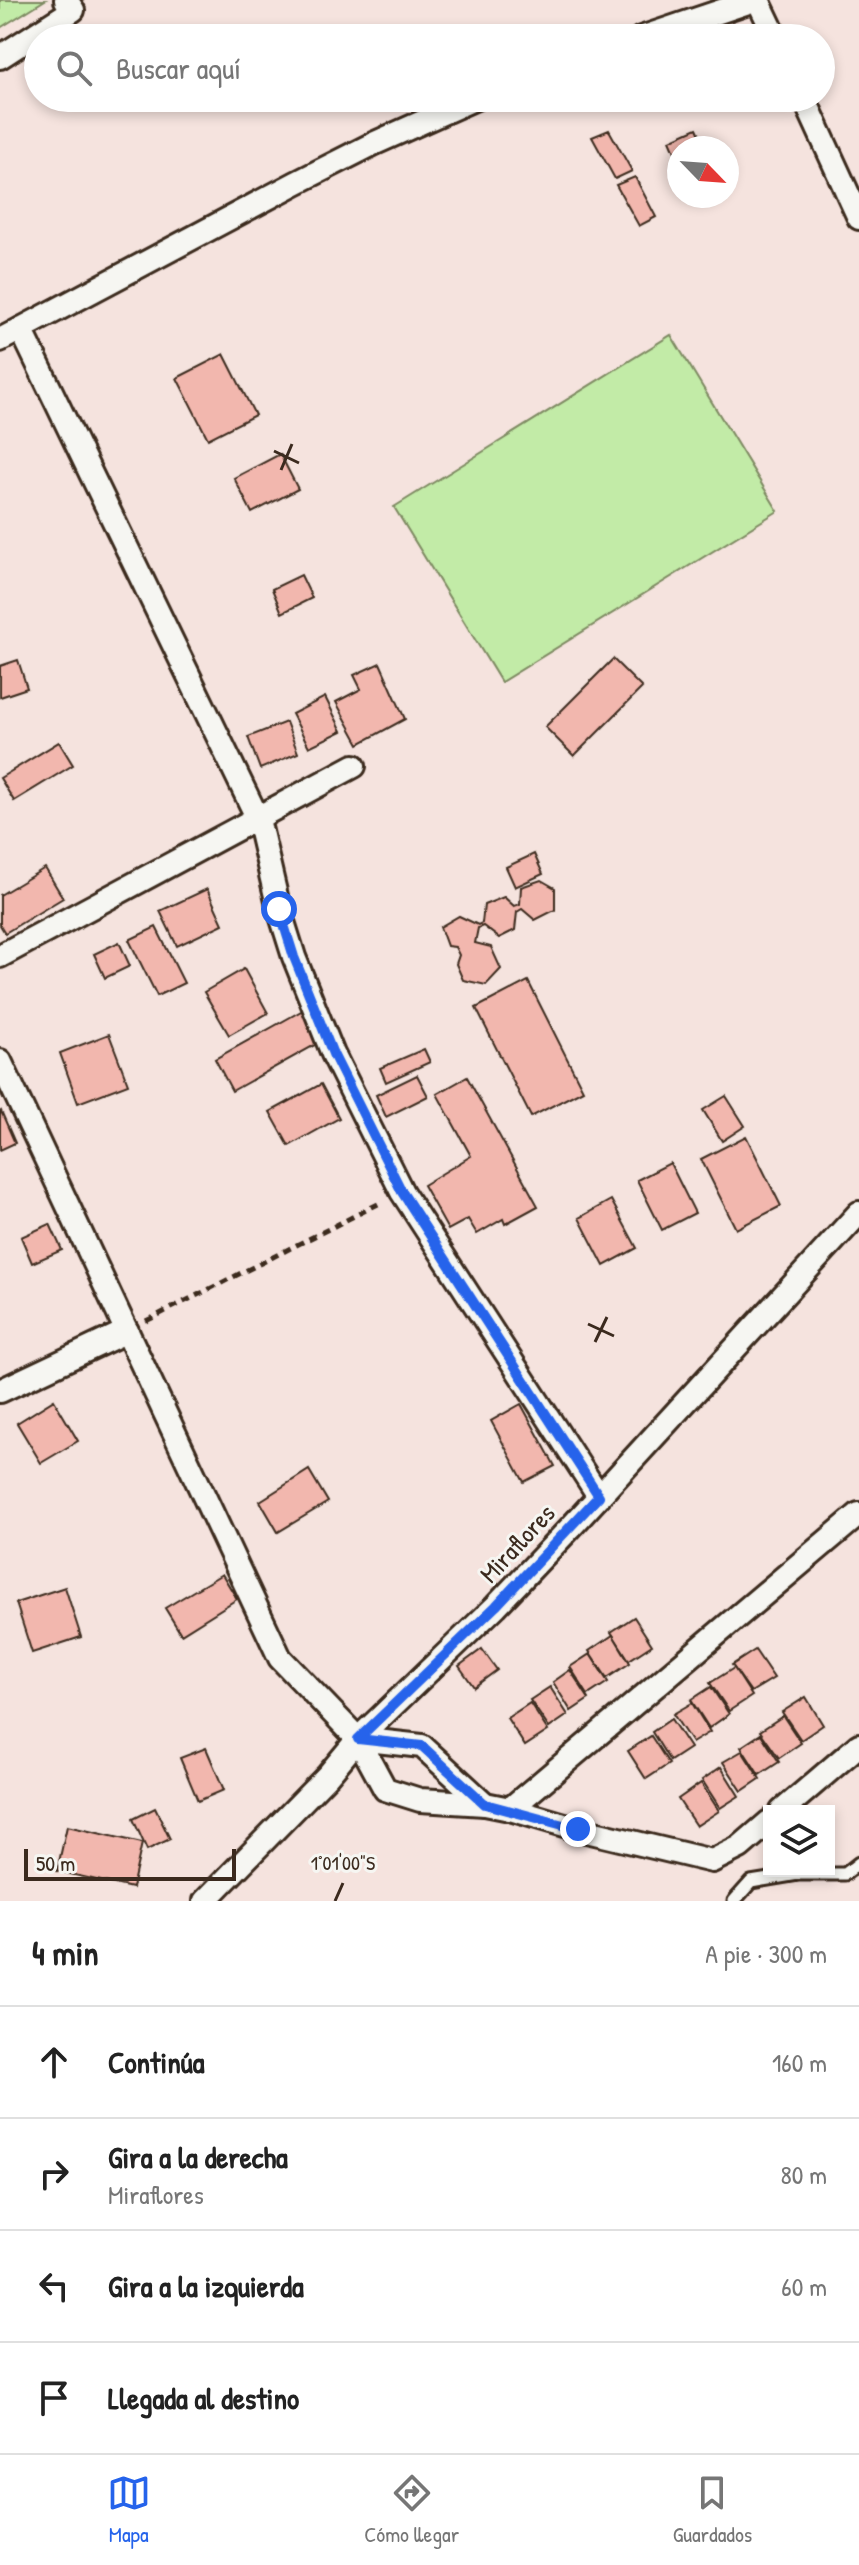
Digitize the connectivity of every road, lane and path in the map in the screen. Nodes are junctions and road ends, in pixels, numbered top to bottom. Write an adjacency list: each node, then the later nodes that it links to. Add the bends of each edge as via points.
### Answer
1 (756, 0): 4 (street); 5 (street)
2 (77, 3): 3 (street)
3 (47, 24)
4 (683, 24)
5 (769, 24)
6 (24, 40): 7 (street)
7 (0, 57)
8 (446, 112): 11 (street, via 322,170)
9 (810, 112): 10 (street)
10 (859, 218)
11 (21, 329): 12 (street); 14 (street)
12 (0, 340)
13 (354, 766): 14 (street)
14 (258, 819): 15 (street); 17 (street, via 294,957 333,1054)
15 (0, 956)
16 (0, 1061): 19 (street)
17 (402, 1192): 19 (path); 21 (street)
18 (859, 1213): 21 (street, Miraflores)
19 (127, 1331): 20 (street); 23 (street, via 280,1658)
20 (0, 1391)
21 (599, 1496): 23 (street, Miraflores, via 496,1606)
22 (859, 1514): 27 (street)
23 (358, 1739): 25 (street, via 422,1746); 25 (street, via 385,1789 420,1800); 30 (street, Miraflores)
24 (859, 1745): 26 (street)
25 (485, 1804): 27 (street)
26 (789, 1805)
27 (510, 1809): 28 (street, via 712,1861)
28 (763, 1827)
29 (859, 1863): 31 (lane, via 845,1874 751,1882)
30 (205, 1901)
31 (734, 1901)

